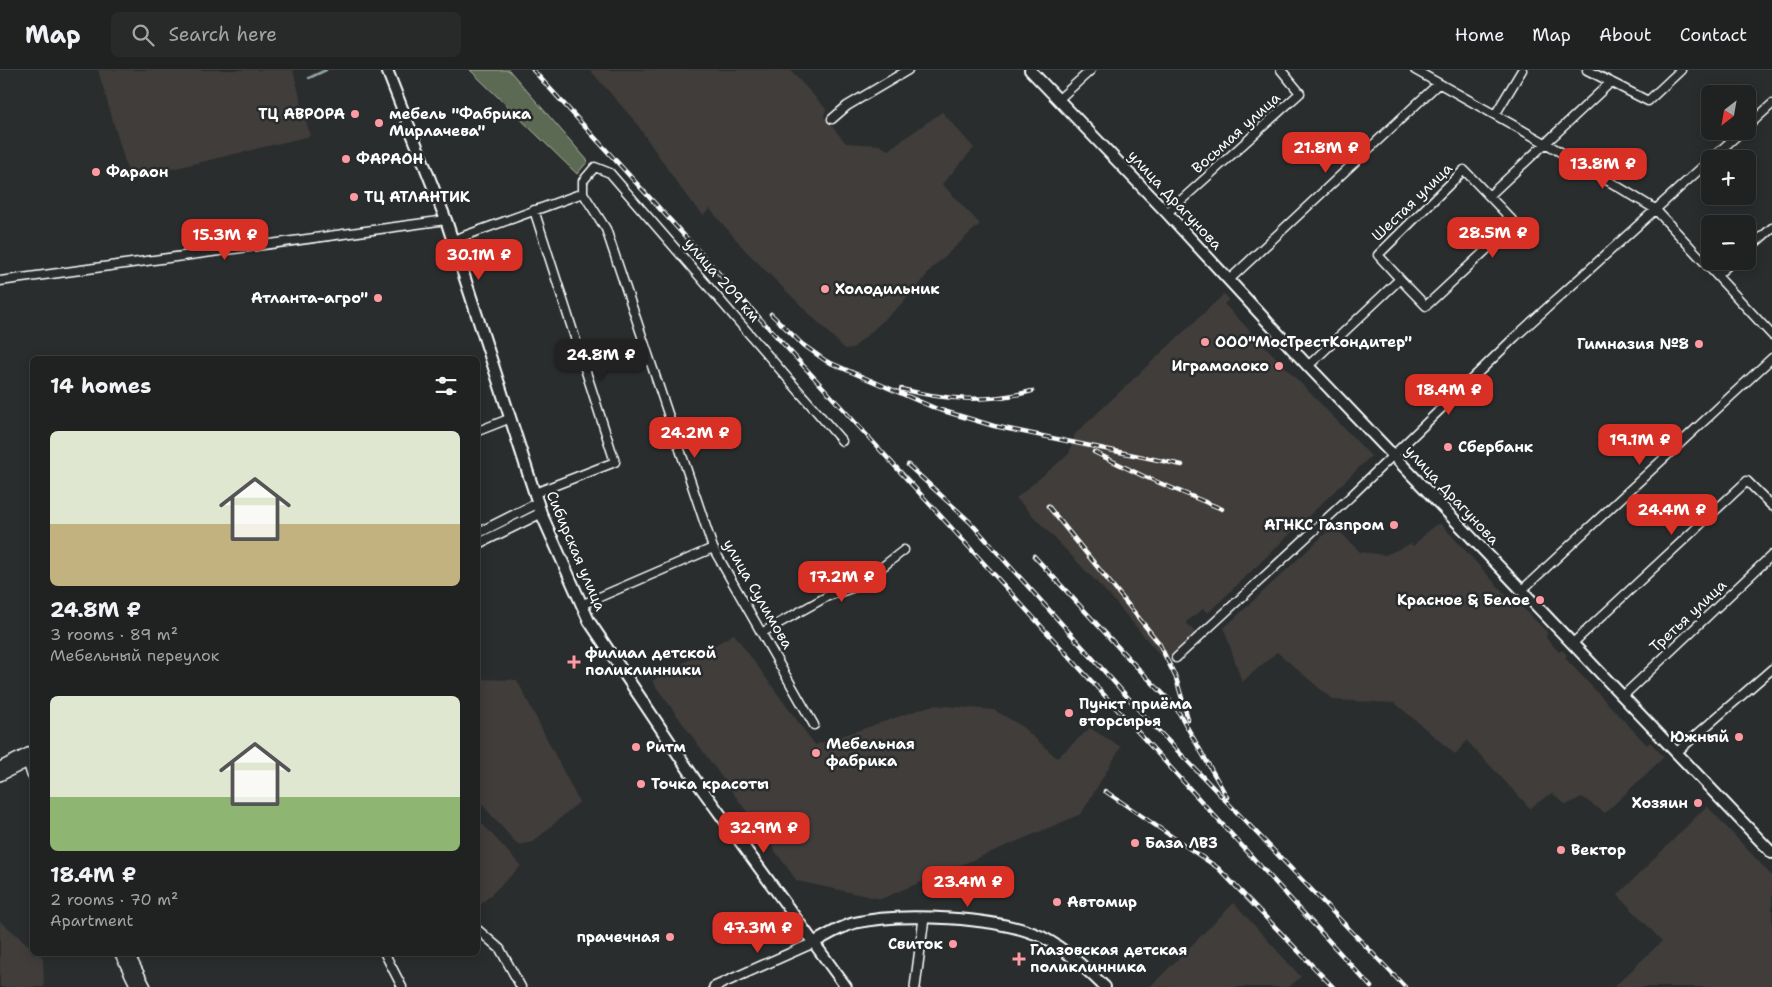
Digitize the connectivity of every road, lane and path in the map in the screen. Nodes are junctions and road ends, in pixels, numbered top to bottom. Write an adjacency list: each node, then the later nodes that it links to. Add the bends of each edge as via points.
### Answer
1 (387, 70): 26 (main road, Сибирская улица)
2 (908, 70): 15 (street, via 847,106)
3 (1030, 70): 12 (main road, улица Драгунова)
4 (1091, 70): 12 (street)
5 (1280, 70): 25 (street, Восьмая улица, via 1300,94)
6 (1415, 70): 11 (street)
7 (1522, 70): 14 (street)
8 (1586, 70): 10 (street)
9 (1681, 70): 10 (street, via 1648,101)
10 (1611, 82): 18 (street)
11 (1438, 84): 14 (street); 33 (street)
12 (1059, 99): 25 (main road, улица Драгунова)
13 (1772, 104): 16 (street)
14 (1495, 115): 18 (street)
15 (832, 119)
16 (1756, 119)
17 (1732, 140): 19 (street)
18 (1547, 144): 22 (street); 23 (street)
19 (1720, 150)
20 (1701, 167): 23 (street)
21 (583, 193): 24 (street); 40 (street, улица 209 км, via 583,181 595,167 610,173); 47 (street, улица Сулимова, via 606,228)
22 (1489, 196): 32 (street, Шестая улица, via 1464,170 1378,255); 32 (street, Шестая улица, via 1515,223 1426,306)
23 (1655, 209): 31 (street); 41 (street)
24 (534, 210): 28 (street); 42 (street, via 615,462)
25 (1167, 213): 33 (main road, улица Драгунова)
26 (446, 220): 28 (main road, Сибирская улица); 34 (street)
27 (1772, 228): 29 (street)
28 (453, 240): 38 (main road, Сибирская улица)
29 (1756, 242)
30 (1723, 270): 31 (street)
31 (1717, 276): 35 (street)
32 (1400, 279): 37 (street)
33 (1229, 280): 37 (main road, улица Драгунова)
34 (0, 281)
35 (1771, 330)
36 (1772, 358): 50 (street)
37 (1308, 366): 41 (main road, улица Драгунова)
38 (511, 418): 39 (street); 42 (main road, Сибирская улица)
39 (480, 430)
40 (842, 441)
41 (1393, 454): 50 (main road, улица Драгунова); 54 (street)
42 (535, 492): 44 (main road, Сибирская улица)
43 (1772, 506): 53 (street, via 1747,481)
44 (540, 508): 45 (street); 46 (street); 51 (main road, Сибирская улица)
45 (480, 532)
46 (480, 543)
47 (713, 548): 51 (street); 52 (street, улица Сулимова)
48 (904, 550): 52 (street, via 858,586 828,596)
49 (1772, 555): 56 (street, Третья улица)
50 (1522, 590): 53 (main road, улица Драгунова)
51 (581, 605): 65 (main road, Сибирская улица, via 666,738)
52 (762, 632): 57 (street, улица Сулимова)
53 (1573, 643): 56 (main road, улица Драгунова)
54 (1176, 658)
55 (1772, 669): 58 (street)
56 (1623, 696): 58 (main road, улица Драгунова)
57 (814, 725)
58 (1676, 752): 62 (main road, улица Драгунова)
59 (30, 757): 60 (street); 61 (street)
60 (0, 767)
61 (0, 776)
62 (1772, 853)
63 (924, 918): 65 (main road, via 867,920); 75 (street); 76 (main road, via 996,924 1034,934 1071,956)
64 (480, 932): 72 (street, via 500,949)
65 (813, 942): 73 (street); 74 (main road, Сибирская улица)
66 (121, 956): 69 (street)
67 (130, 956): 70 (street)
68 (386, 956): 71 (street)
69 (136, 987)
70 (146, 987)
71 (402, 987)
72 (521, 987)
73 (714, 987)
74 (846, 987)
75 (915, 987)
76 (1105, 987)

